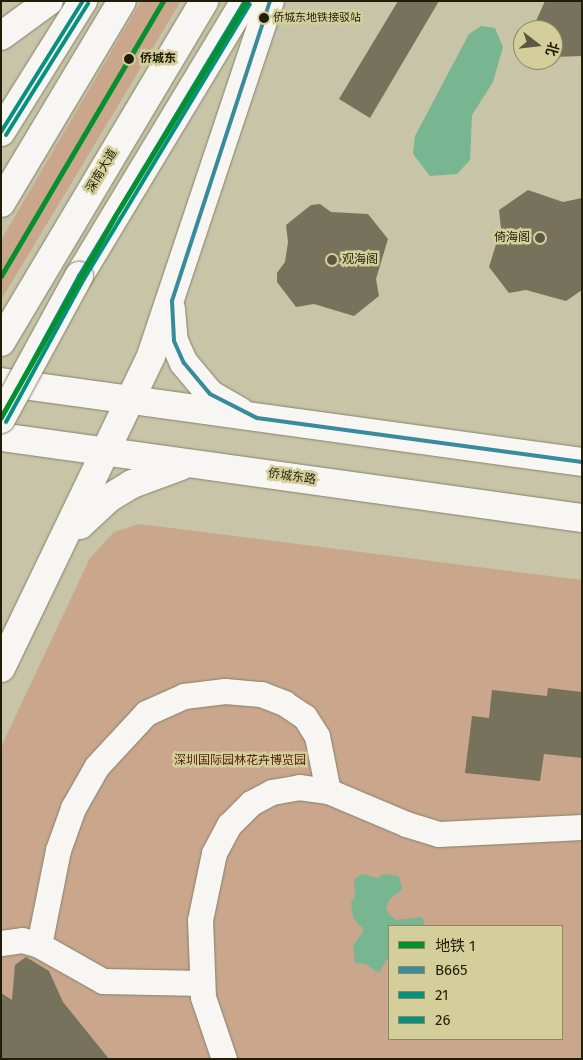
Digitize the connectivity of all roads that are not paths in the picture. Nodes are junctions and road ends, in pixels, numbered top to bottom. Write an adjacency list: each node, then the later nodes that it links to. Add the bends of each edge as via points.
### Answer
1 (49, 1): 7 (main road)
2 (84, 1): 8 (main road)
3 (122, 1): 9 (main road)
4 (204, 1): 11 (main road, 深南大道)
5 (245, 1): 15 (main road, bridge, via 79,276)
6 (270, 1): 10 (main road)
7 (1, 36)
8 (1, 132)
9 (1, 203)
10 (172, 301): 13 (main road); 14 (main road, via 174,340 195,379 229,406)
11 (1, 342)
12 (1, 382): 13 (main road)
13 (132, 402): 14 (main road); 17 (main road)
14 (257, 418): 18 (main road)
15 (1, 419)
16 (1, 437): 17 (main road, 侨城东路)
17 (108, 452): 19 (main road, 侨城东路); 21 (main road)
18 (582, 462)
19 (190, 463): 20 (main road, 侨城东路); 21 (main road, via 158,471 109,498)
20 (582, 518)
21 (63, 545): 22 (main road)
22 (1, 668)
23 (328, 791): 24 (lane, via 406,824 439,834); 26 (lane, via 317,736 305,717 284,703 261,694 225,691 184,696 146,714 96,766 74,808 58,850); 27 (lane, via 299,787 272,792 251,803 229,826 214,852 205,885 200,920)
24 (582, 827)
25 (1, 944): 26 (lane, via 22,940)
26 (39, 945): 27 (lane, via 103,981)
27 (202, 983): 28 (lane)
28 (224, 1059)

